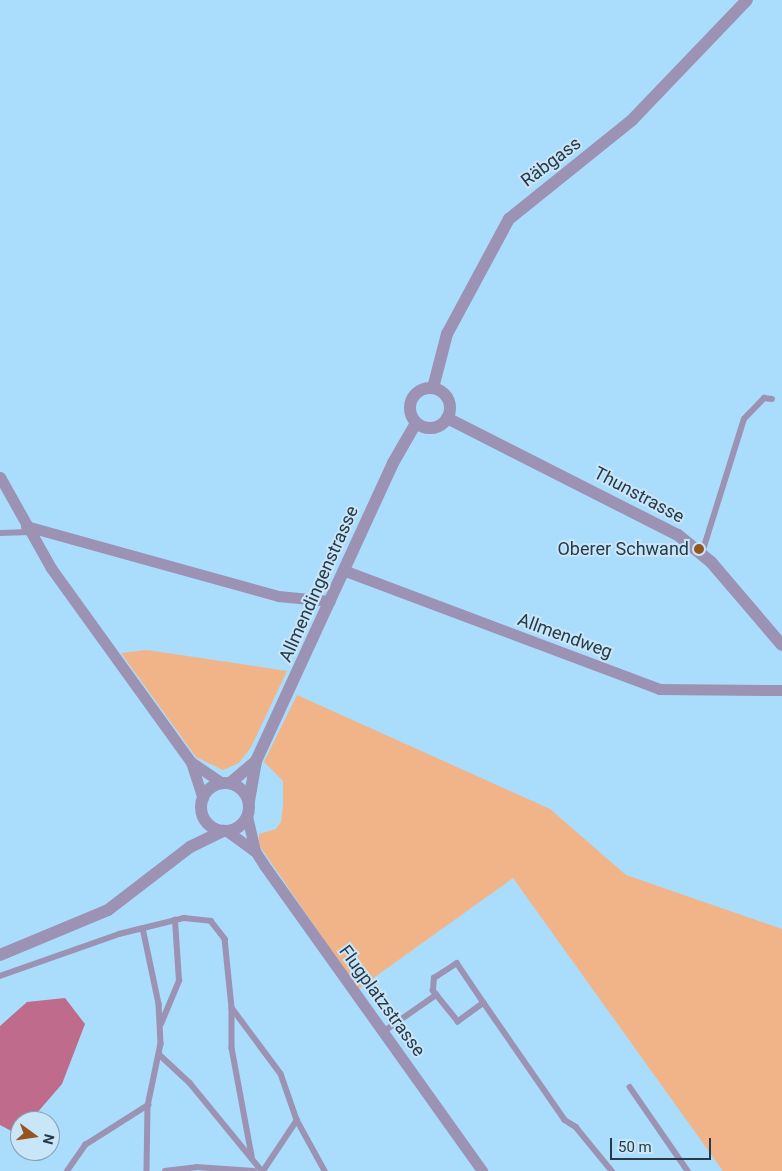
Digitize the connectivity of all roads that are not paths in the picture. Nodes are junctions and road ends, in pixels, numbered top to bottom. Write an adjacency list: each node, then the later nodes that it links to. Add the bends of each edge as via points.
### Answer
1 (747, 0): 2 (street, Räbgass, via 632,120 509,218 446,334)
2 (433, 388): 4 (street, via 448,399); 5 (street, via 420,390 411,400 410,413)
3 (772, 399): 9 (lane, via 764,398 744,419)
4 (447, 418): 5 (street, via 430,428); 9 (street, Thunstrasse, via 486,442 636,511)
5 (416, 423): 10 (street, Allmendingenstrasse)
6 (0, 477): 7 (street)
7 (28, 529): 8 (lane); 11 (street, via 278,596); 15 (street)
8 (0, 533)
9 (702, 553): 12 (street, Thunstrasse)
10 (343, 570): 11 (street, Allmendingenstrasse); 13 (street, Allmendweg, via 659,690)
11 (330, 602): 14 (street, Allmendingenstrasse)
12 (782, 645)
13 (782, 690)
14 (256, 761): 16 (street, Allmendingenstrasse); 18 (street, Allmendingenstrasse)
15 (191, 762): 16 (street); 17 (street)
16 (226, 783): 17 (street); 18 (street, via 240,788)
17 (203, 798): 19 (street)
18 (249, 802): 20 (street)
19 (203, 816): 21 (street); 22 (street)
20 (248, 816): 21 (street, via 240,826); 23 (street, Flugplatzstrasse)
21 (225, 831): 22 (street); 23 (street, Flugplatzstrasse)
22 (190, 847): 26 (street, via 108,910)
23 (255, 851): 32 (street, Flugplatzstrasse)
24 (176, 920): 25 (lane); 30 (lane, via 200,918 220,928 225,939); 31 (lane, via 179,981)
25 (143, 928): 27 (lane); 31 (lane)
26 (0, 955)
27 (0, 976)
28 (436, 995): 29 (lane, via 458,1022); 29 (lane, via 434,978 456,963); 32 (lane)
29 (484, 1003): 45 (lane, via 565,1120 576,1127)
30 (232, 1008): 36 (lane, via 281,1074); 37 (lane, via 232,1048)
31 (160, 1025): 33 (lane)
32 (383, 1032): 44 (street, Flugplatzstrasse)
33 (160, 1056): 35 (lane); 37 (lane, via 190,1083)
34 (630, 1087): 46 (lane)
35 (148, 1105): 38 (lane, via 85,1145); 39 (lane)
36 (297, 1120): 42 (lane); 43 (lane)
37 (253, 1159): 42 (lane)
38 (68, 1171)
39 (147, 1171)
40 (165, 1171): 41 (lane, via 196,1166)
41 (254, 1171)
42 (263, 1171)
43 (325, 1171)
44 (482, 1171)
45 (612, 1171)
46 (688, 1171)

